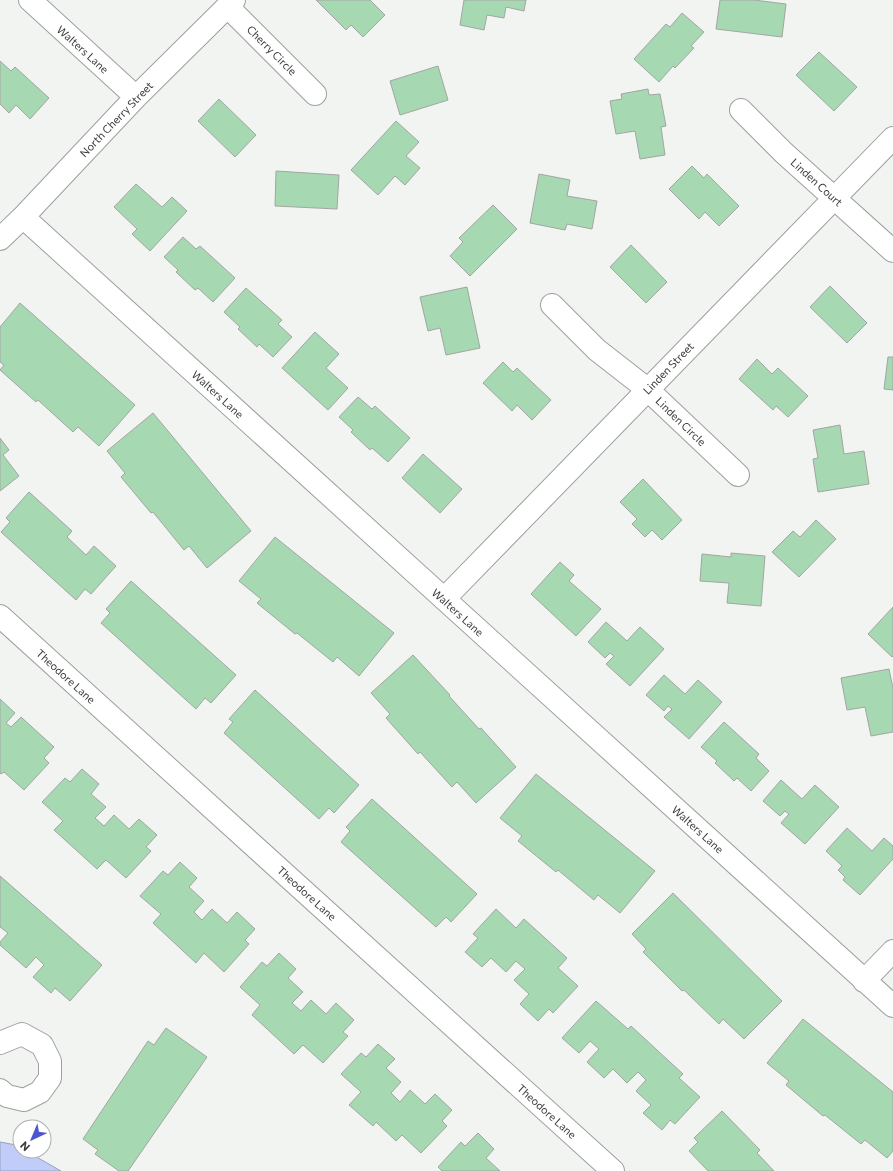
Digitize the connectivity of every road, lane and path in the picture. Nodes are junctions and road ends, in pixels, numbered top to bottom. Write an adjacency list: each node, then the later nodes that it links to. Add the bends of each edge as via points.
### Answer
1 (30, 0): 4 (street, Walters Lane)
2 (231, 3): 3 (street, Cherry Circle); 4 (street, North Cherry Street)
3 (316, 94)
4 (136, 97): 8 (street, North Cherry Street)
5 (741, 110): 7 (street, Linden Court, via 784,153)
6 (893, 138): 7 (street, Linden Street)
7 (835, 197): 10 (street, Linden Court); 12 (street, Linden Street)
8 (23, 217): 9 (street, North Cherry Street); 14 (street, Walters Lane)
9 (0, 239)
10 (893, 252)
11 (552, 305): 12 (street, Linden Circle, via 597,350)
12 (647, 389): 13 (street, Linden Circle); 14 (street, Linden Street)
13 (738, 475)
14 (444, 599): 17 (street, Walters Lane)
15 (0, 616): 21 (street, Theodore Lane)
16 (893, 951): 17 (street)
17 (864, 980): 18 (street, Walters Lane)
18 (893, 1006)
19 (0, 1043): 20 (street, via 22,1034 42,1045 50,1061 50,1078 40,1092 24,1100 7,1096)
20 (0, 1090)
21 (613, 1171)

